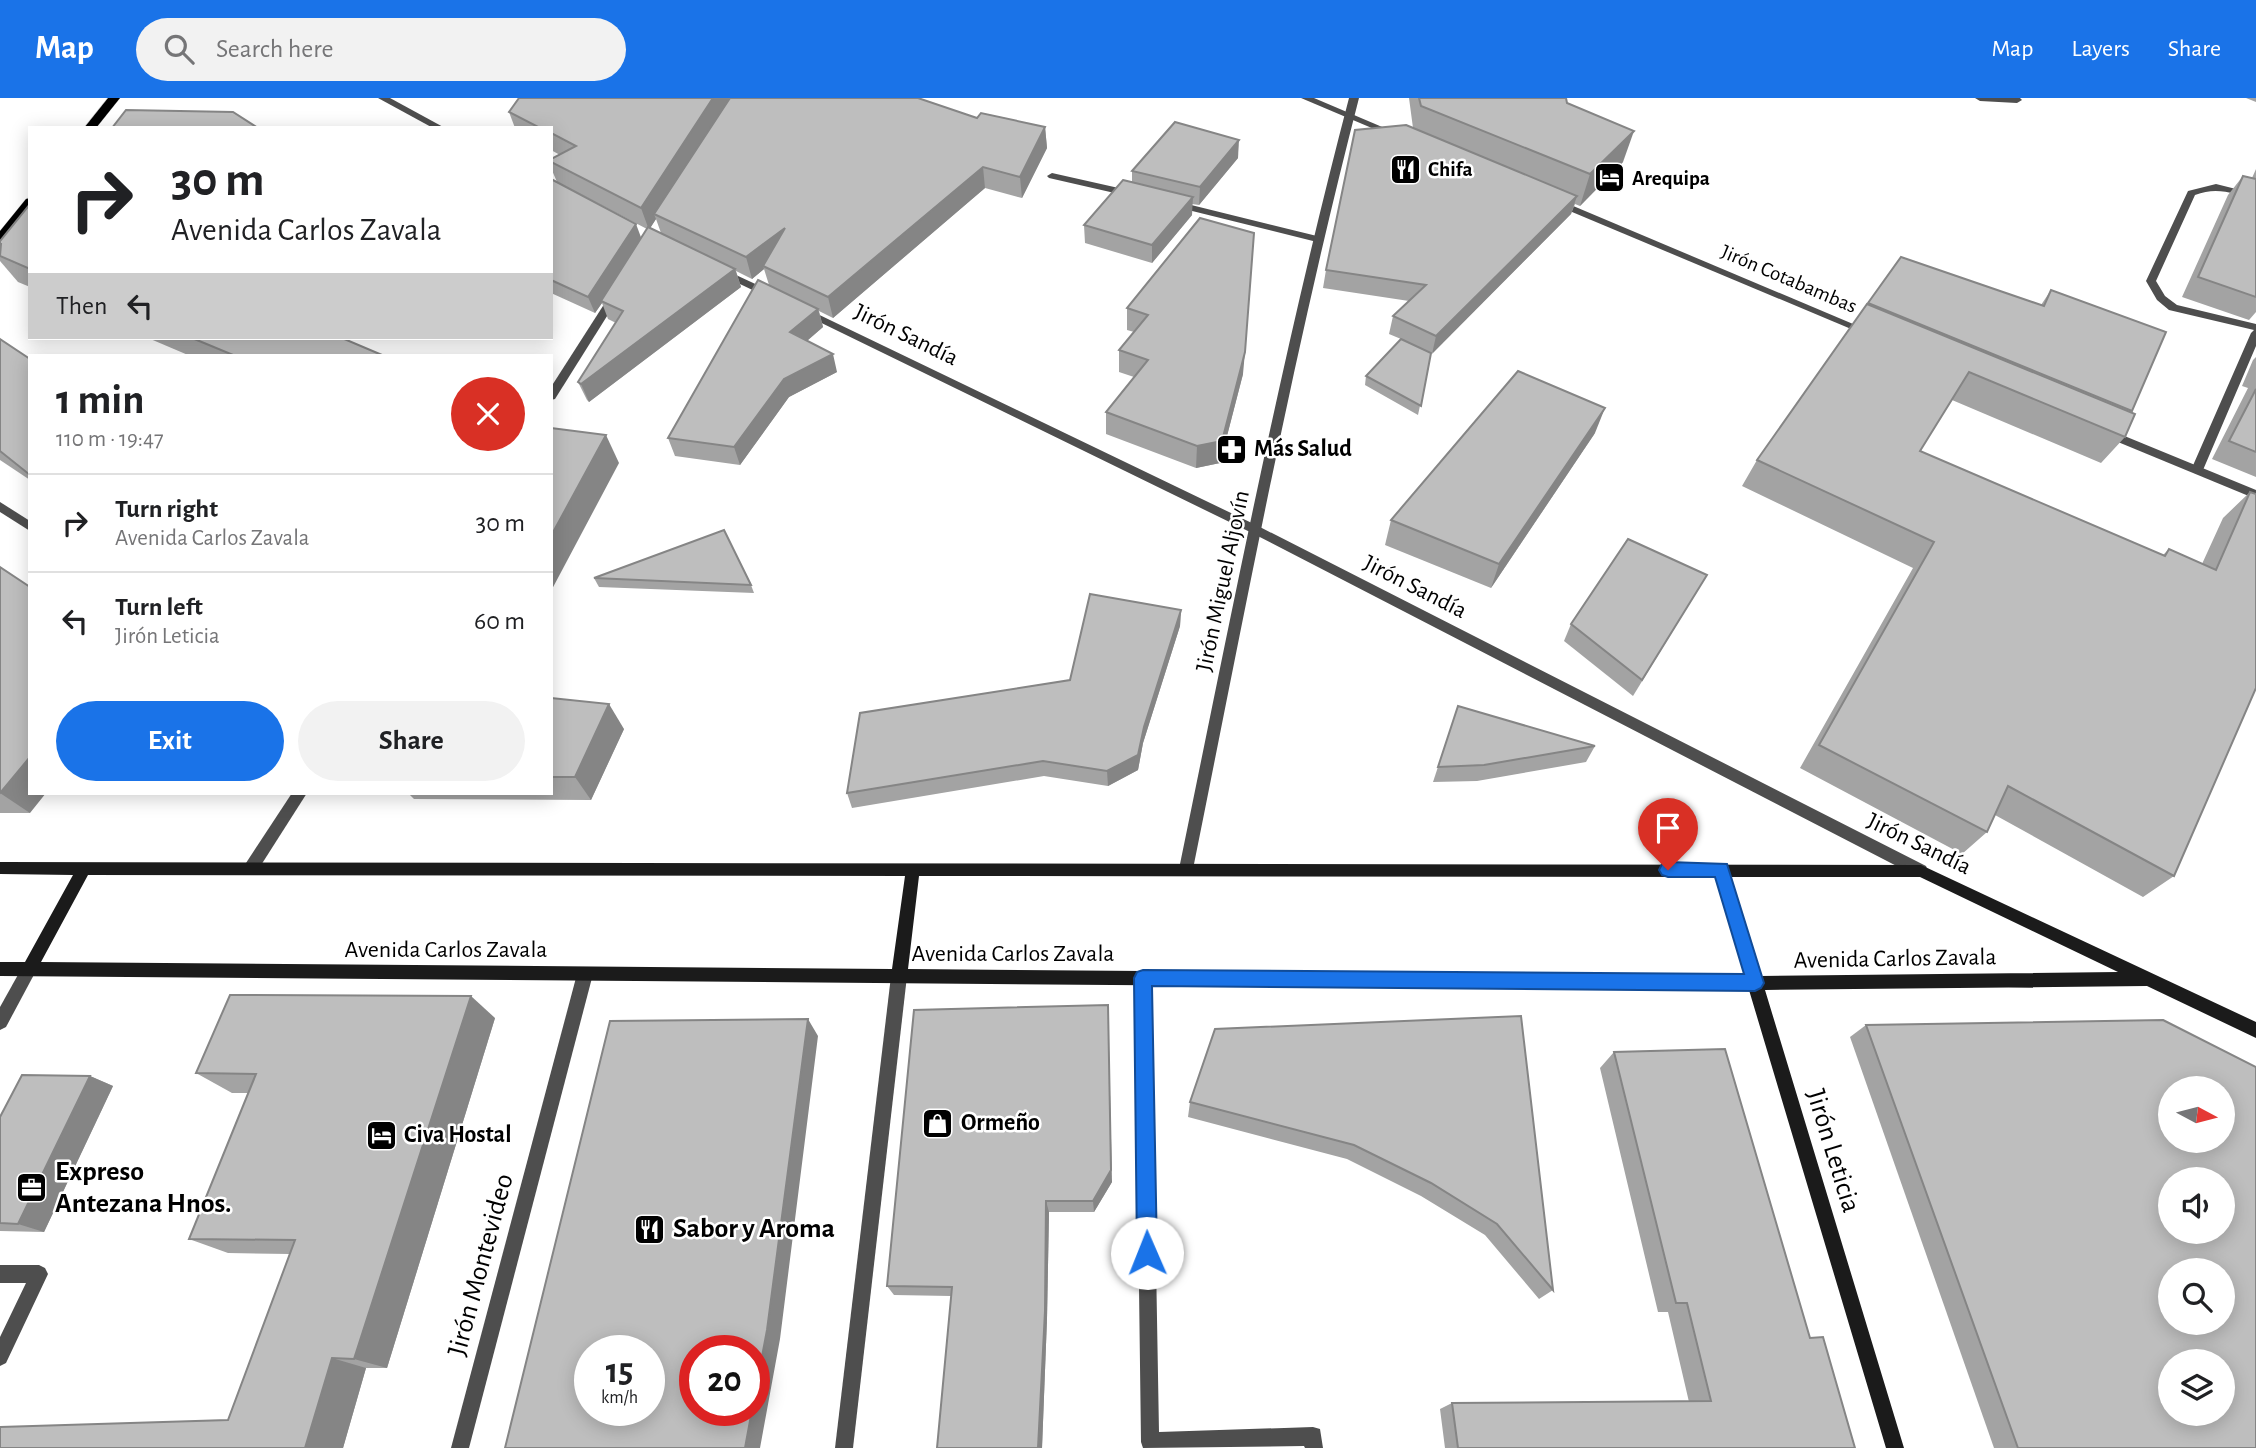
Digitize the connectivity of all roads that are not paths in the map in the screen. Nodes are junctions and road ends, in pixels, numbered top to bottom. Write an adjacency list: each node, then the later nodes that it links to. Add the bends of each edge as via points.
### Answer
1 (114, 98): 8 (main road)
2 (383, 98): 9 (street)
3 (1306, 98): 7 (street)
4 (1353, 98): 7 (street, Jirón Miguel Aljovín)
5 (1980, 98): 6 (street)
6 (2017, 100)
7 (1348, 115): 10 (street); 18 (street, Jirón Miguel Aljovín)
8 (92, 126)
9 (437, 126)
10 (1412, 142)
11 (1052, 176): 13 (street)
12 (1541, 195): 23 (street, Jirón Cotabambas)
13 (1143, 197)
14 (2256, 197): 21 (street, via 2208,185 2191,193 2151,281 2173,308)
15 (1168, 203): 18 (street)
16 (28, 204): 17 (main road)
17 (0, 239)
18 (1317, 239): 30 (street, Jirón Miguel Aljovín)
19 (714, 267): 30 (street, Jirón Sandía)
20 (623, 283): 24 (street)
21 (2256, 327)
22 (2256, 333): 26 (street)
23 (1875, 336)
24 (553, 393)
25 (2094, 427): 26 (street)
26 (2197, 470): 27 (street)
27 (2256, 495)
28 (0, 506): 29 (street)
29 (28, 526)
30 (1254, 530): 36 (street, Jirón Miguel Aljovín); 38 (street, Jirón Sandía)
31 (299, 795): 34 (street)
32 (0, 868): 33 (main road)
33 (84, 868): 34 (main road); 40 (main road)
34 (251, 868): 35 (main road)
35 (913, 868): 36 (main road); 42 (main road)
36 (1186, 869): 37 (main road)
37 (1721, 870): 38 (main road); 45 (main road, Jirón Leticia)
38 (1920, 871): 44 (main road, Jirón Sandía)
39 (0, 969): 40 (main road, Avenida Carlos Zavala)
40 (29, 970): 41 (main road, Avenida Carlos Zavala); 46 (street)
41 (585, 974): 42 (main road, Avenida Carlos Zavala); 50 (street, Jirón Montevideo)
42 (899, 976): 43 (main road, Avenida Carlos Zavala); 51 (street)
43 (1143, 978): 45 (main road, Avenida Carlos Zavala); 52 (street, via 1150,1442 1313,1436)
44 (2152, 979): 45 (main road, Avenida Carlos Zavala); 47 (main road, Jirón Sandía)
45 (1755, 983): 53 (main road, Jirón Leticia)
46 (0, 1022)
47 (2256, 1030)
48 (0, 1274): 49 (street, via 39,1274)
49 (0, 1357)
50 (460, 1448)
51 (844, 1448)
52 (1314, 1448)
53 (1895, 1448)

